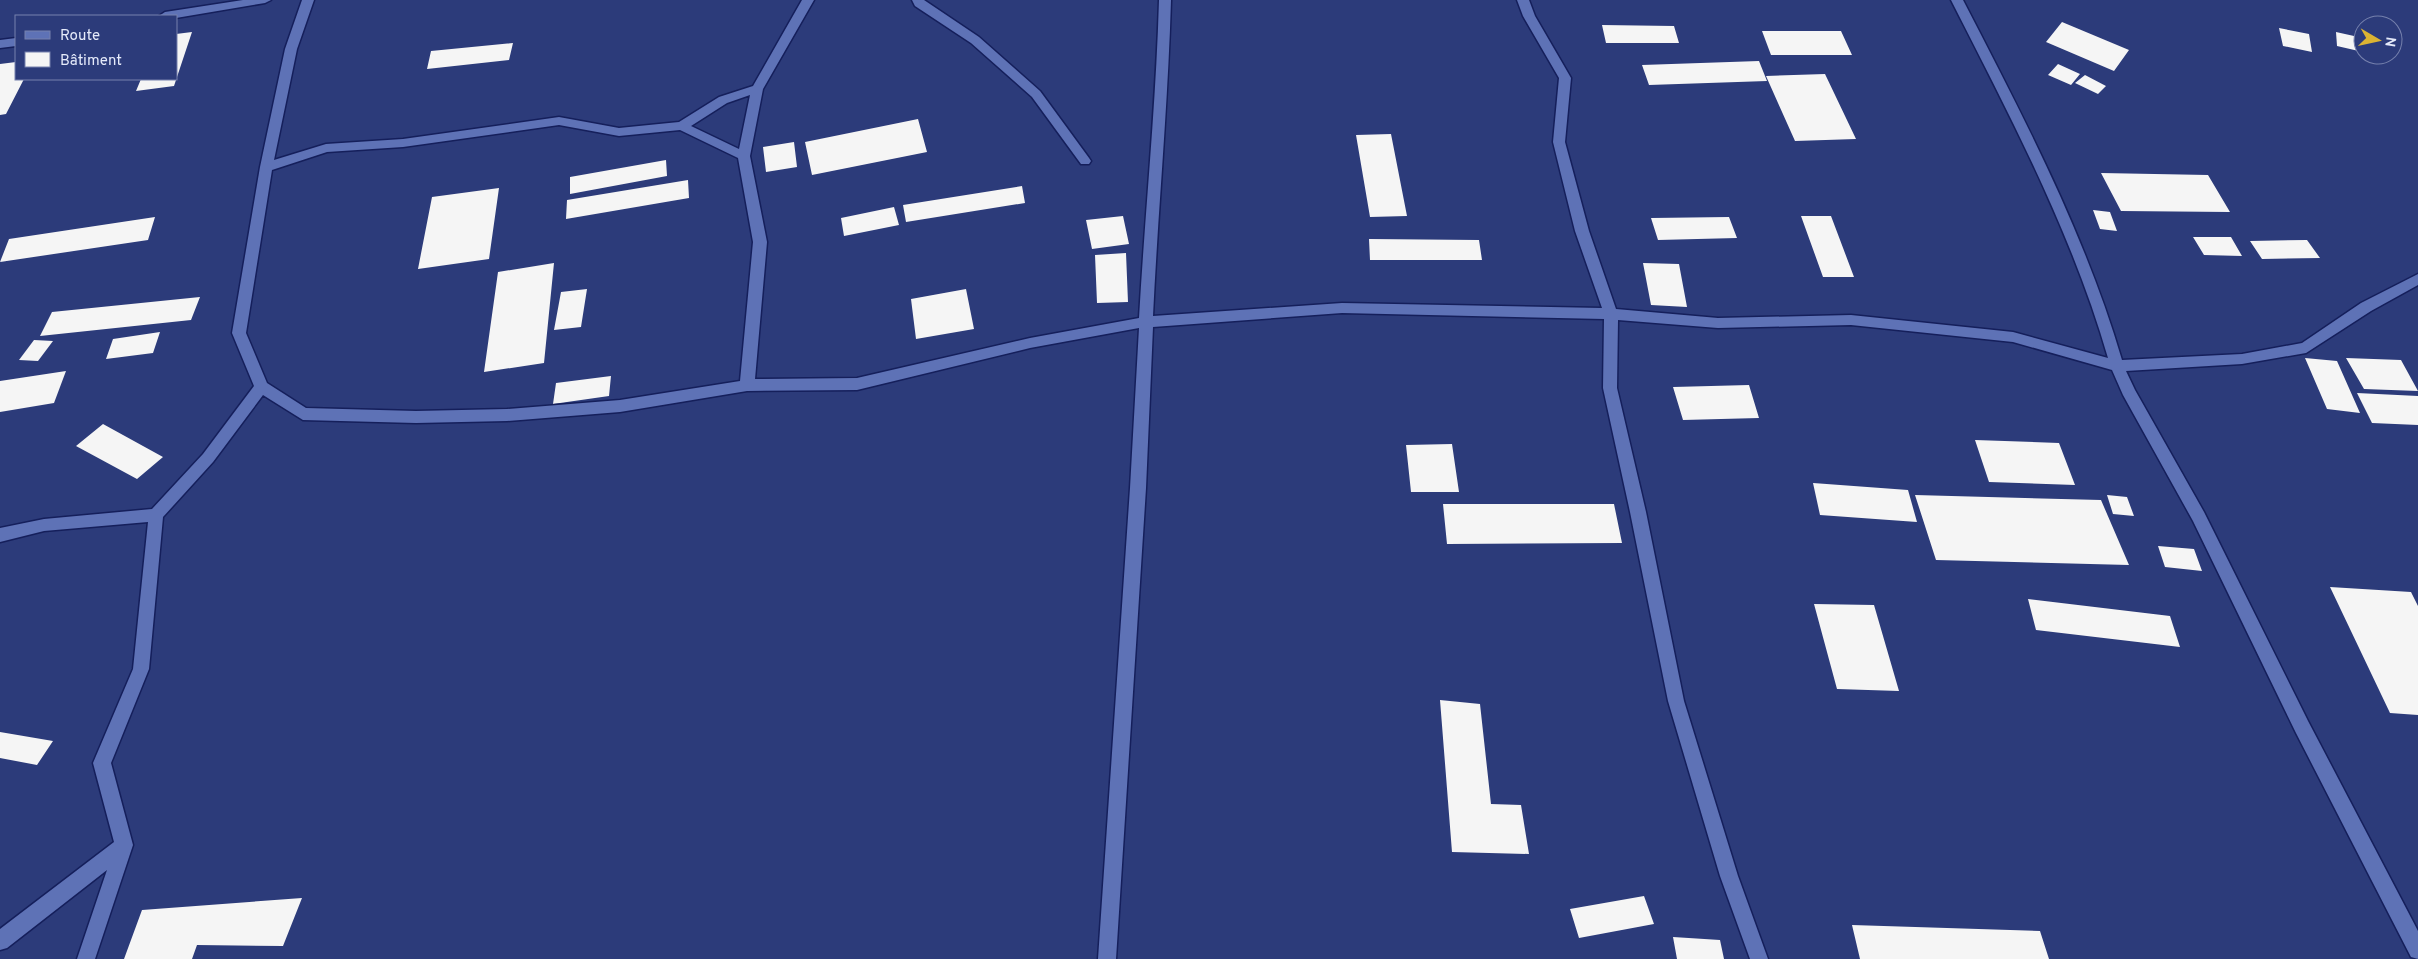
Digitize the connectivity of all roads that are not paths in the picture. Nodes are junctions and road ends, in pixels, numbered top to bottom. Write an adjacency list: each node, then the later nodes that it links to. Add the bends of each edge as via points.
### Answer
1 (265, 0): 8 (street)
2 (308, 0): 15 (street, via 292,49)
3 (808, 0): 11 (street)
4 (918, 0): 14 (street, via 919,4 975,40 1036,94)
5 (1166, 0): 18 (street)
6 (1523, 0): 17 (street, via 1565,78 1559,142 1582,231)
7 (1957, 0): 19 (street, via 2023,129 2100,304)
8 (171, 15)
9 (15, 42): 10 (street)
10 (0, 44)
11 (757, 89): 12 (street, via 723,100); 13 (street)
12 (682, 126): 13 (street); 15 (street, via 619,132 559,121 403,143 326,148)
13 (744, 156): 20 (street, via 760,242)
14 (1085, 161)
15 (266, 167): 21 (street, via 238,333)
16 (2418, 279): 19 (street, via 2366,307 2306,348 2242,359)
17 (1611, 314): 18 (street, via 1342,308); 19 (street, via 1718,323 1851,320 2013,337); 29 (street, via 1610,388 1676,701 1729,876)
18 (1146, 322): 20 (street, via 1030,343 857,384); 28 (street)
19 (2117, 366): 26 (street, via 2199,518 2302,727)
20 (746, 385): 21 (street, via 620,406 507,415 416,417 304,414)
21 (261, 387): 22 (street, via 208,458)
22 (156, 515): 23 (street, via 44,525); 24 (street, via 141,669 102,764)
23 (0, 535)
24 (124, 845): 25 (street); 27 (street)
25 (0, 941)
26 (2417, 947)
27 (86, 959)
28 (1107, 959)
29 (1759, 959)

